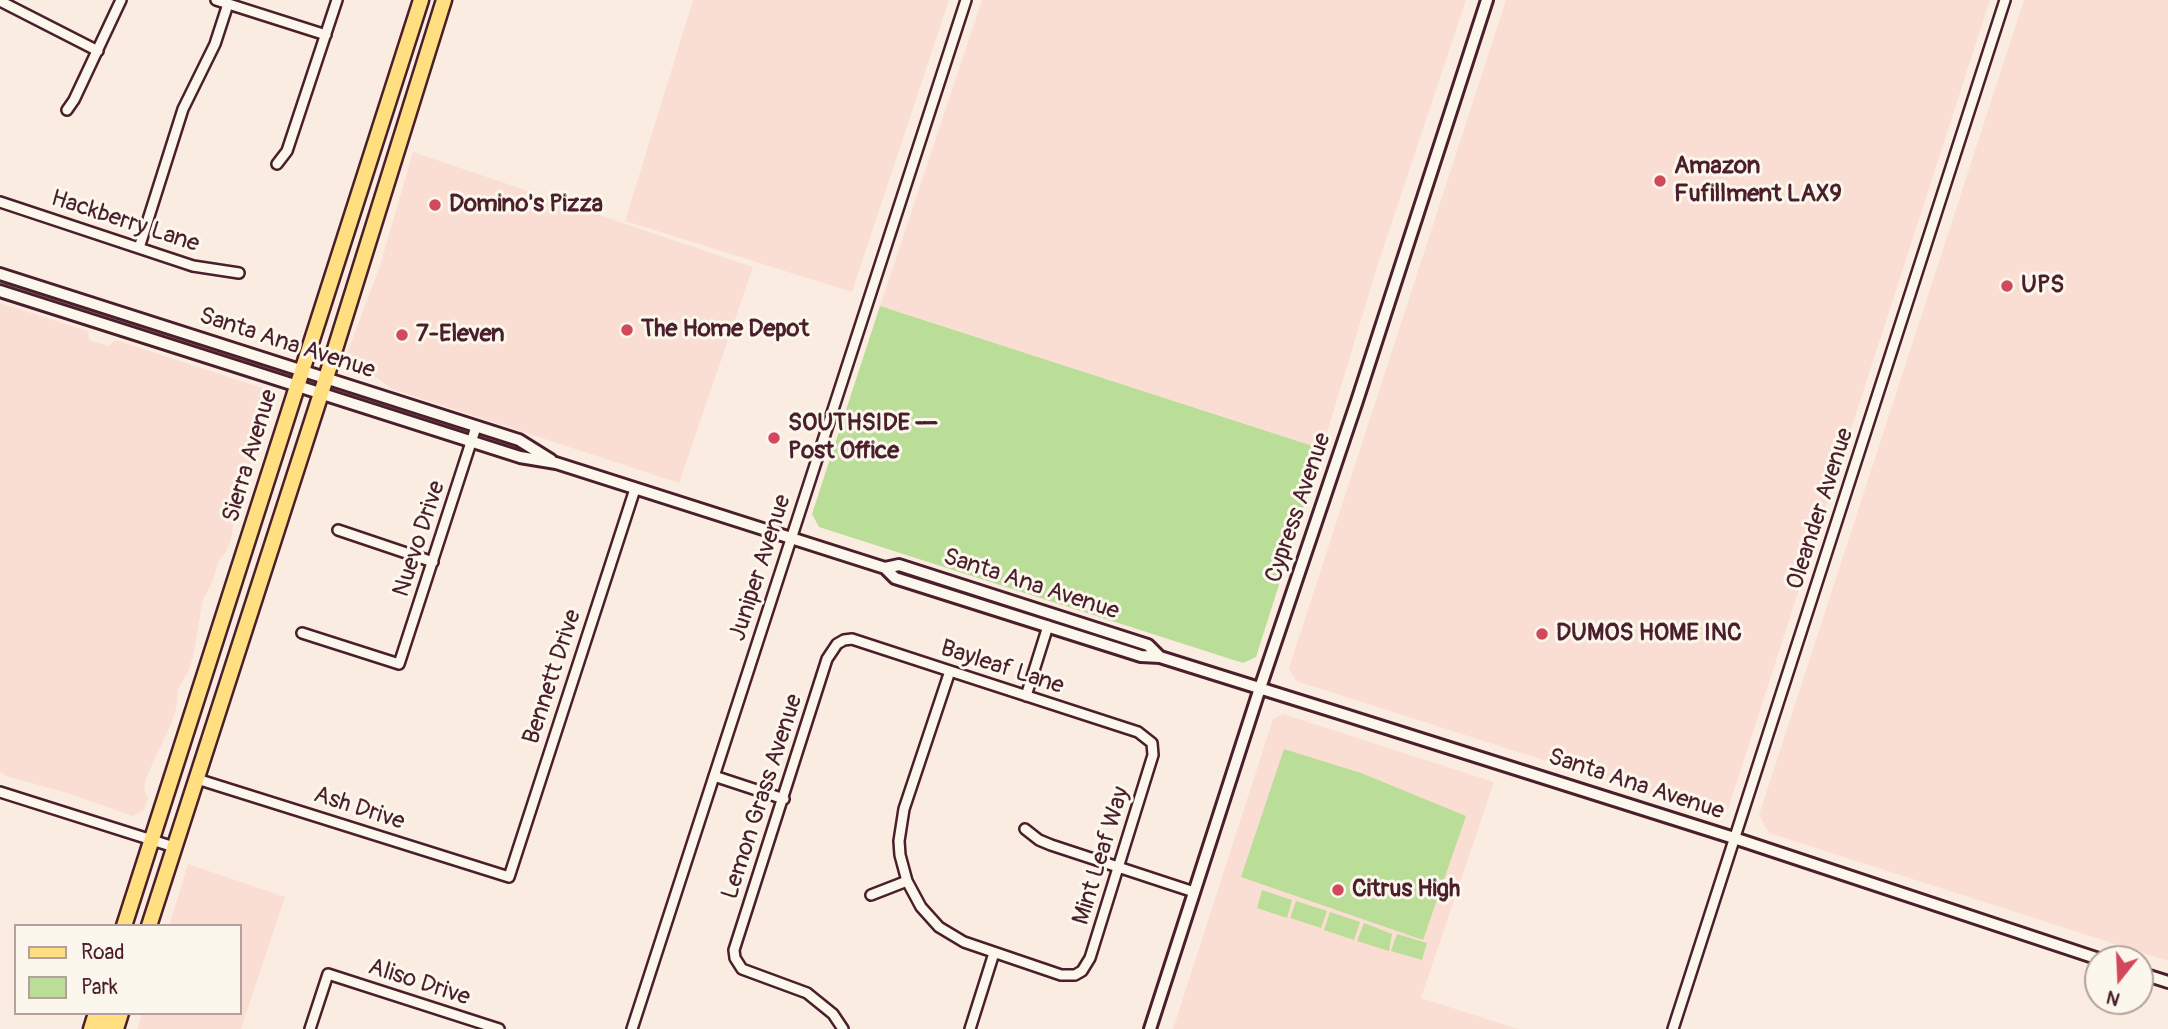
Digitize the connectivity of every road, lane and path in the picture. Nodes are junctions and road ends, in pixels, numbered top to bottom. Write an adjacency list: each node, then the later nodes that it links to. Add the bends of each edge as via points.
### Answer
1 (121, 0): 12 (street)
2 (216, 0): 10 (street)
3 (337, 0): 11 (street)
4 (421, 0): 20 (main road, Sierra Avenue)
5 (444, 0): 21 (main road, Sierra Avenue)
6 (966, 0): 29 (street, Juniper Avenue)
7 (1487, 0): 37 (street, Cypress Avenue)
8 (2005, 0): 45 (street, Oleander Avenue)
9 (0, 1): 12 (street)
10 (228, 4): 11 (street); 16 (street, via 215,44 183,109)
11 (326, 35): 14 (street, via 287,151)
12 (98, 51): 13 (street)
13 (67, 110)
14 (277, 163)
15 (0, 202): 16 (street, Hackberry Lane)
16 (139, 247): 17 (street, Hackberry Lane, via 193,265)
17 (239, 273)
18 (0, 274): 20 (street, Santa Ana Avenue)
19 (0, 291): 22 (street, Santa Ana Avenue)
20 (302, 370): 21 (street, Santa Ana Avenue); 22 (main road, Sierra Avenue)
21 (326, 378): 23 (main road, Sierra Avenue); 24 (street, Santa Ana Avenue)
22 (297, 386): 23 (street, Santa Ana Avenue); 46 (main road, Sierra Avenue)
23 (321, 393): 25 (street, Santa Ana Avenue); 41 (main road, Sierra Avenue)
24 (476, 426): 25 (street, Nuevo Drive); 26 (street, Santa Ana Avenue, via 519,440)
25 (472, 441): 26 (street, Santa Ana Avenue); 30 (street, Nuevo Drive)
26 (556, 463): 27 (street, Santa Ana Avenue)
27 (635, 489): 29 (street, Santa Ana Avenue); 49 (street, Bennett Drive)
28 (338, 530): 30 (street)
29 (790, 539): 31 (street, Santa Ana Avenue); 40 (street, Juniper Avenue)
30 (433, 562): 33 (street, Nuevo Drive, via 399,664)
31 (886, 568): 32 (street, Santa Ana Avenue, via 895,578); 35 (street, Santa Ana Avenue, via 899,565 1148,645)
32 (1048, 626): 35 (street, Santa Ana Avenue, via 1141,656); 38 (street)
33 (302, 633)
34 (837, 643): 36 (street, Bayleaf Lane, via 852,639); 43 (street, Lemon Grass Avenue, via 827,659)
35 (1160, 657): 37 (street, Santa Ana Avenue)
36 (950, 671): 38 (street, Bayleaf Lane); 50 (street, via 901,822 900,855)
37 (1259, 688): 45 (street, Santa Ana Avenue); 51 (street, Cypress Avenue)
38 (1026, 696): 39 (street, Bayleaf Lane, via 1138,732)
39 (1152, 743): 48 (street, Mint Leaf Way, via 1153,755)
40 (714, 776): 43 (street); 59 (street, Juniper Avenue)
41 (197, 779): 47 (main road, Sierra Avenue); 49 (street, Ash Drive)
42 (0, 792): 46 (street)
43 (784, 799): 60 (street, Lemon Grass Avenue, via 734,950 738,964 750,973 807,993 833,1014)
44 (1025, 829): 48 (street, via 1039,840)
45 (1734, 838): 56 (street, Santa Ana Avenue); 63 (street, Oleander Avenue)
46 (152, 840): 47 (street); 53 (main road, Sierra Avenue)
47 (174, 847): 54 (main road, Sierra Avenue)
48 (1119, 867): 51 (street); 55 (street, Mint Leaf Way, via 1082,971 1061,975)
49 (509, 877)
50 (907, 881): 52 (street); 55 (street, via 939,927)
51 (1194, 892): 62 (street, Cypress Avenue)
52 (871, 895)
53 (125, 924)
54 (150, 924)
55 (994, 953): 61 (street)
56 (2084, 954)
57 (310, 1029): 58 (street, Aliso Drive, via 328,974)
58 (499, 1029)
59 (632, 1029)
60 (843, 1029)
61 (970, 1029)
62 (1150, 1029)
63 (1673, 1029)

